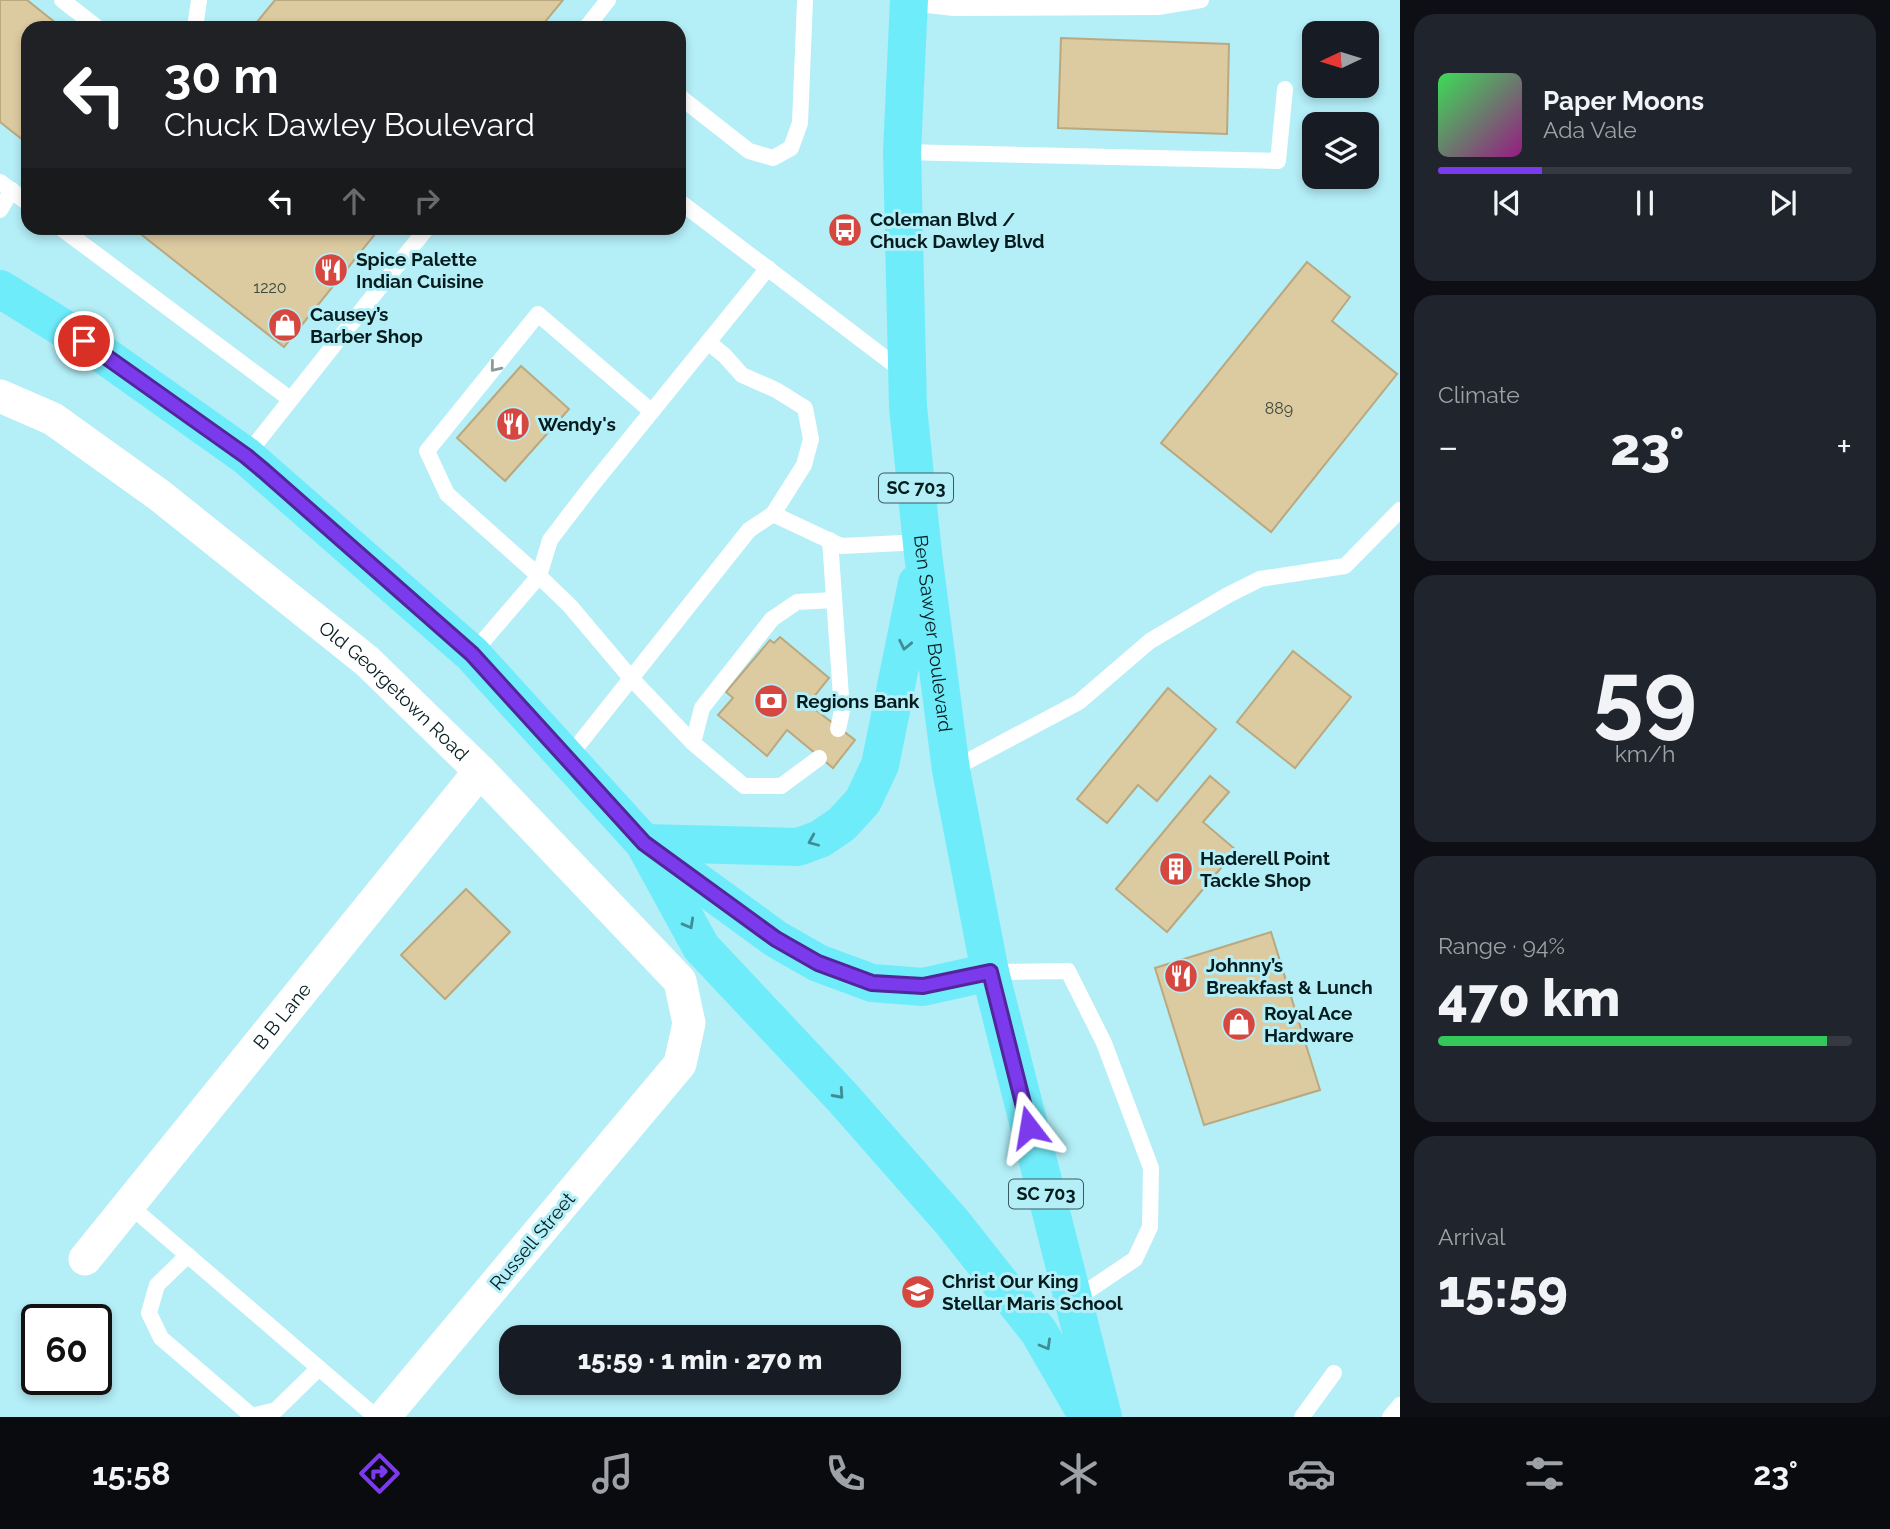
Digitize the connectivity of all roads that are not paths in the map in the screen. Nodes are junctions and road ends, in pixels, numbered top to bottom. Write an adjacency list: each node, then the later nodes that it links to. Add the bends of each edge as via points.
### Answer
1 (62, 0): 7 (lane)
2 (199, 0): 8 (lane)
3 (608, 0): 9 (lane)
4 (805, 0): 11 (lane, via 800,123 791,148 773,158 749,151)
5 (1201, 0): 6 (lane, via 1158,7 954,8)
6 (909, 1): 12 (main road, Ben Sawyer Boulevard / SC 703)
7 (89, 21)
8 (196, 21)
9 (593, 21)
10 (1285, 89): 12 (lane, via 1278,161)
11 (686, 102)
12 (902, 152): 22 (main road, Ben Sawyer Boulevard / SC 703)
13 (6, 186): 14 (lane); 16 (lane)
14 (21, 198)
15 (686, 206): 19 (lane)
16 (0, 210)
17 (70, 235): 24 (lane)
18 (421, 235): 24 (lane)
19 (768, 268): 21 (lane); 22 (lane)
20 (0, 289): 26 (main road, via 84,341)
21 (708, 342): 25 (lane); 28 (lane, via 742,375 805,408 811,439 804,465)
22 (908, 375): 30 (main road, Ben Sawyer Boulevard / SC 703)
23 (0, 396): 40 (street, Old Georgetown Road, via 53,419 159,495 367,661)
24 (290, 399): 26 (lane)
25 (651, 411): 31 (lane, via 550,540); 31 (lane, one-way to 31, via 538,314 427,451 447,494)
26 (246, 456): 33 (main road)
27 (1400, 510): 39 (lane, via 1345,566 1260,579 1228,595 1150,640 1079,702)
28 (774, 514): 29 (lane); 34 (lane, via 750,530)
29 (830, 540): 30 (lane, via 841,546); 32 (lane)
30 (923, 548): 39 (main road, Ben Sawyer Boulevard / SC 703); 41 (main road, one-way to 41, via 880,765 863,801 842,824 798,847)
31 (539, 576): 33 (lane); 34 (lane)
32 (834, 600): 35 (lane, via 842,711); 36 (lane, via 797,602 772,619 702,708)
33 (472, 654): 38 (main road)
34 (630, 677): 36 (lane); 38 (lane)
35 (838, 729)
36 (693, 743): 37 (lane, via 744,786 782,786)
37 (819, 758)
38 (567, 759): 41 (main road)
39 (951, 770): 42 (main road, Ben Sawyer Boulevard / SC 703)
40 (480, 771): 43 (street, Old Georgetown Road, via 680,981 689,1023); 44 (street, B B Lane)
41 (644, 843): 42 (main road, via 776,939 818,963 872,983 923,986); 53 (main road, one-way to 53, via 701,947 952,1222 1039,1332)
42 (990, 972): 47 (main road, SC 703); 47 (lane, via 1068,971 1104,1043 1151,1168 1150,1227 1135,1259)
43 (680, 1064): 52 (street, Russell Street)
44 (129, 1205): 45 (lane); 46 (street, B B Lane)
45 (188, 1255): 48 (lane); 48 (lane, via 157,1285 149,1313 162,1338 252,1416 276,1410)
46 (85, 1259)
47 (1073, 1300): 54 (main road, SC 703)
48 (320, 1368): 51 (lane)
49 (1334, 1373): 55 (lane)
50 (1400, 1405): 56 (lane)
51 (376, 1417)
52 (384, 1417)
53 (1088, 1417)
54 (1103, 1417)
55 (1301, 1417)
56 (1390, 1417)

